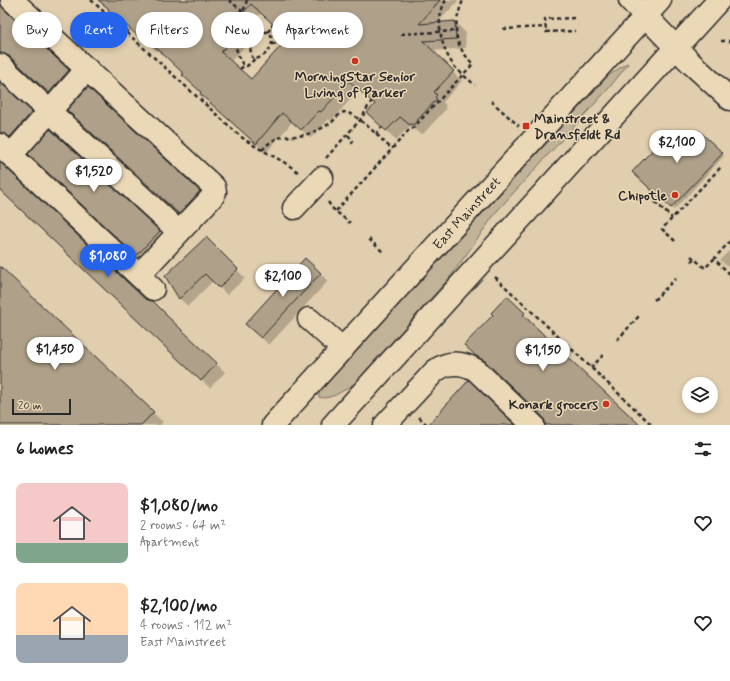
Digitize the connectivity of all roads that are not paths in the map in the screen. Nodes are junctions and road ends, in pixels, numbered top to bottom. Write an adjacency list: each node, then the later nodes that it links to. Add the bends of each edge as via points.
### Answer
1 (12, 0): 7 (main road)
2 (630, 0): 4 (main road)
3 (718, 0): 5 (main road)
4 (653, 8): 5 (main road); 15 (main road, East Mainstreet)
5 (676, 48): 8 (main road); 17 (main road)
6 (0, 65): 9 (main road)
7 (87, 69): 9 (main road); 13 (main road, via 214,187 213,196)
8 (730, 99)
9 (49, 112): 10 (main road); 13 (main road)
10 (5, 150): 13 (main road, via 146,282)
11 (318, 178): 12 (main road)
12 (294, 208)
13 (179, 232)
14 (309, 319): 15 (main road)
15 (343, 348): 16 (main road, East Mainstreet)
16 (273, 425)
17 (333, 425)
18 (385, 425): 19 (main road, via 435,371 441,366 454,363 476,370)
19 (533, 425)

